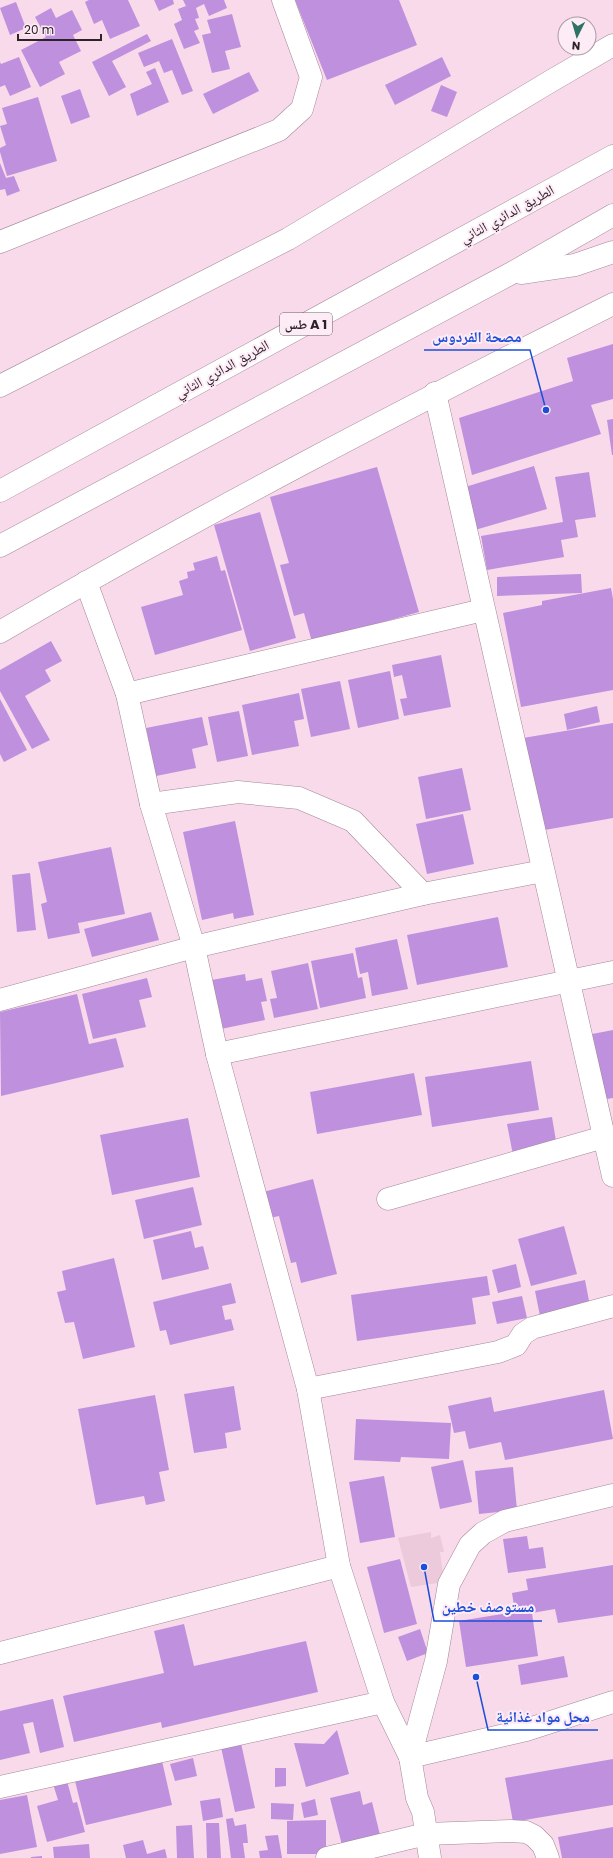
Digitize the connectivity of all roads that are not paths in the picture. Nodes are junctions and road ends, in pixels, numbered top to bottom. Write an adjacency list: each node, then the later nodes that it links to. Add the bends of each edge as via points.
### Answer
1 (283, 0): 5 (main road, via 311,77 302,109 279,130)
2 (613, 46): 9 (main road, via 551,80 288,239)
3 (613, 156): 11 (main road, الطريق الدائري الثاني / طس A 1)
4 (613, 215): 7 (main road)
5 (0, 242)
6 (613, 252): 7 (main road, via 575,265)
7 (510, 274): 12 (main road)
8 (613, 304): 10 (main road)
9 (0, 386)
10 (435, 393): 13 (main road); 14 (main road)
11 (0, 491)
12 (0, 546)
13 (86, 582): 15 (main road); 16 (main road)
14 (483, 610): 16 (main road); 18 (main road)
15 (0, 632)
16 (127, 694): 17 (main road)
17 (151, 804): 19 (main road, via 238,792 299,798 353,821); 20 (main road)
18 (543, 870): 19 (main road); 22 (main road)
19 (422, 894): 20 (main road)
20 (194, 947): 23 (main road); 24 (main road)
21 (613, 972): 22 (main road)
22 (568, 982): 24 (main road); 25 (main road)
23 (0, 1000)
24 (217, 1054): 29 (main road)
25 (604, 1137): 26 (main road); 27 (main road)
26 (613, 1176)
27 (388, 1199)
28 (613, 1306): 29 (main road, via 532,1328 523,1334 516,1344 498,1352)
29 (308, 1389): 31 (main road)
30 (613, 1495): 35 (main road, via 504,1521 482,1533 470,1545 449,1584 436,1661)
31 (338, 1566): 32 (main road); 33 (main road)
32 (0, 1653)
33 (383, 1702): 35 (main road); 36 (main road)
34 (613, 1702): 35 (main road, via 526,1730)
35 (410, 1757): 37 (main road)
36 (0, 1787)
37 (426, 1834): 38 (main road); 39 (main road); 40 (main road, via 526,1832 543,1845)
38 (327, 1858)
39 (430, 1858)
40 (548, 1858)

